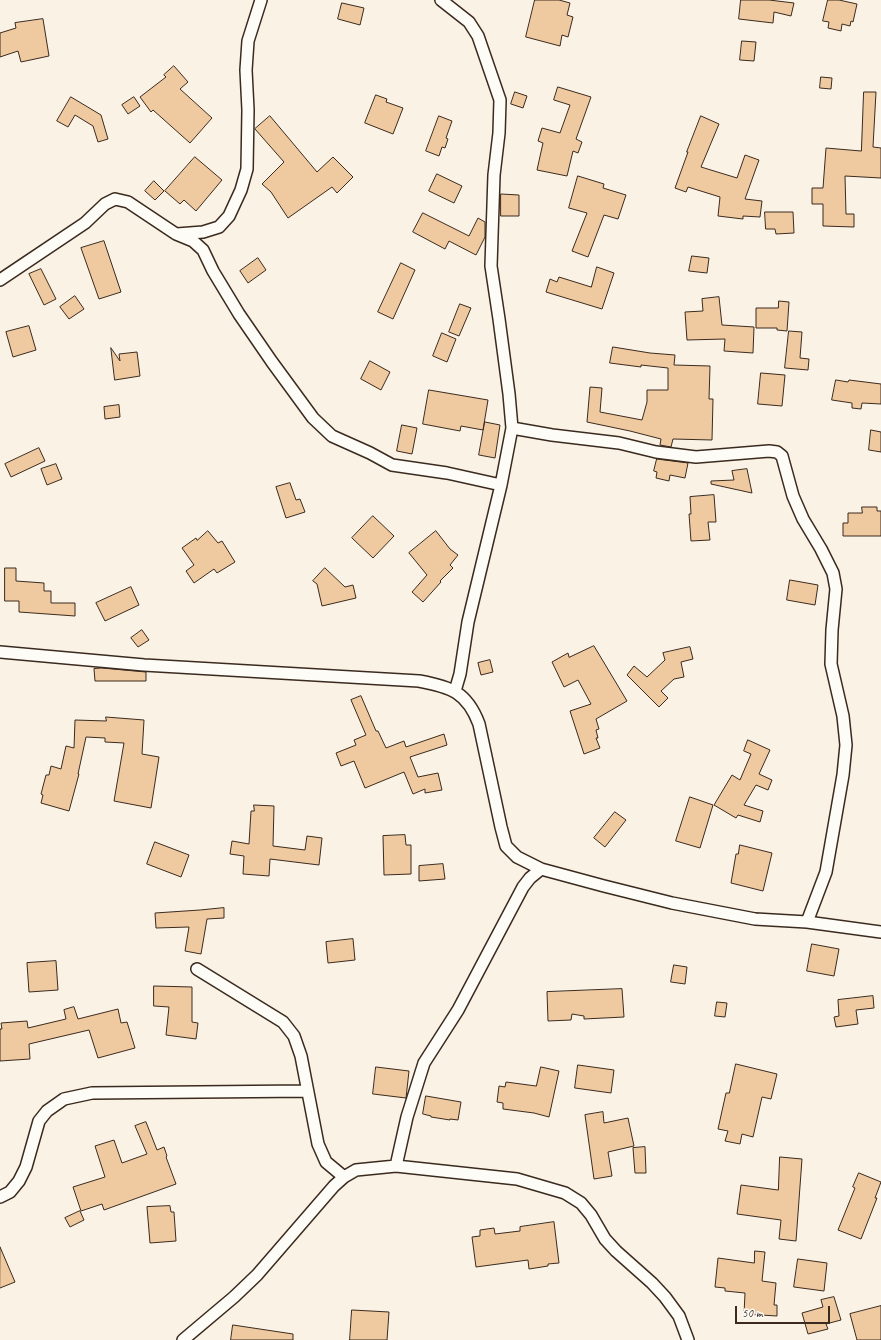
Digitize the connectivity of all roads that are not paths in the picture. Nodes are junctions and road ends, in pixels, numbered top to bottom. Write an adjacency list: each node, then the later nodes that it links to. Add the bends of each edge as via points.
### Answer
1 (262, 0): 3 (street, via 248,41 247,169 241,190 229,216 219,227 203,232)
2 (441, 0): 5 (street, via 469,22 478,36 500,100 491,266)
3 (176, 234): 4 (street, via 128,202 116,199 105,204 85,223); 6 (street, via 203,250 239,314 272,362 314,418 332,436 392,465 447,473)
4 (0, 280)
5 (512, 428): 6 (street); 10 (street, via 696,457 769,451 782,456 793,496 803,519 833,573 836,589 831,664 846,745 826,872)
6 (501, 485): 8 (street, via 468,622)
7 (0, 652): 8 (street, via 144,665 419,681 441,685)
8 (455, 691): 9 (street, via 470,705 479,724 506,846 517,857)
9 (541, 869): 10 (street, via 672,903 732,915); 14 (street, via 523,887 458,1010 424,1064 406,1117)
10 (808, 922): 11 (street)
11 (881, 932)
12 (197, 969): 13 (street, via 283,1022 294,1036)
13 (307, 1091): 15 (street, via 318,1144 326,1162); 16 (street, via 92,1094 64,1099 38,1121 26,1167 19,1181 10,1192)
14 (396, 1166): 15 (street, via 356,1170); 18 (street, via 517,1179 565,1193 581,1203 605,1239 665,1297 679,1316)
15 (344, 1177): 17 (street, via 257,1275)
16 (0, 1197)
17 (183, 1340)
18 (688, 1340)

